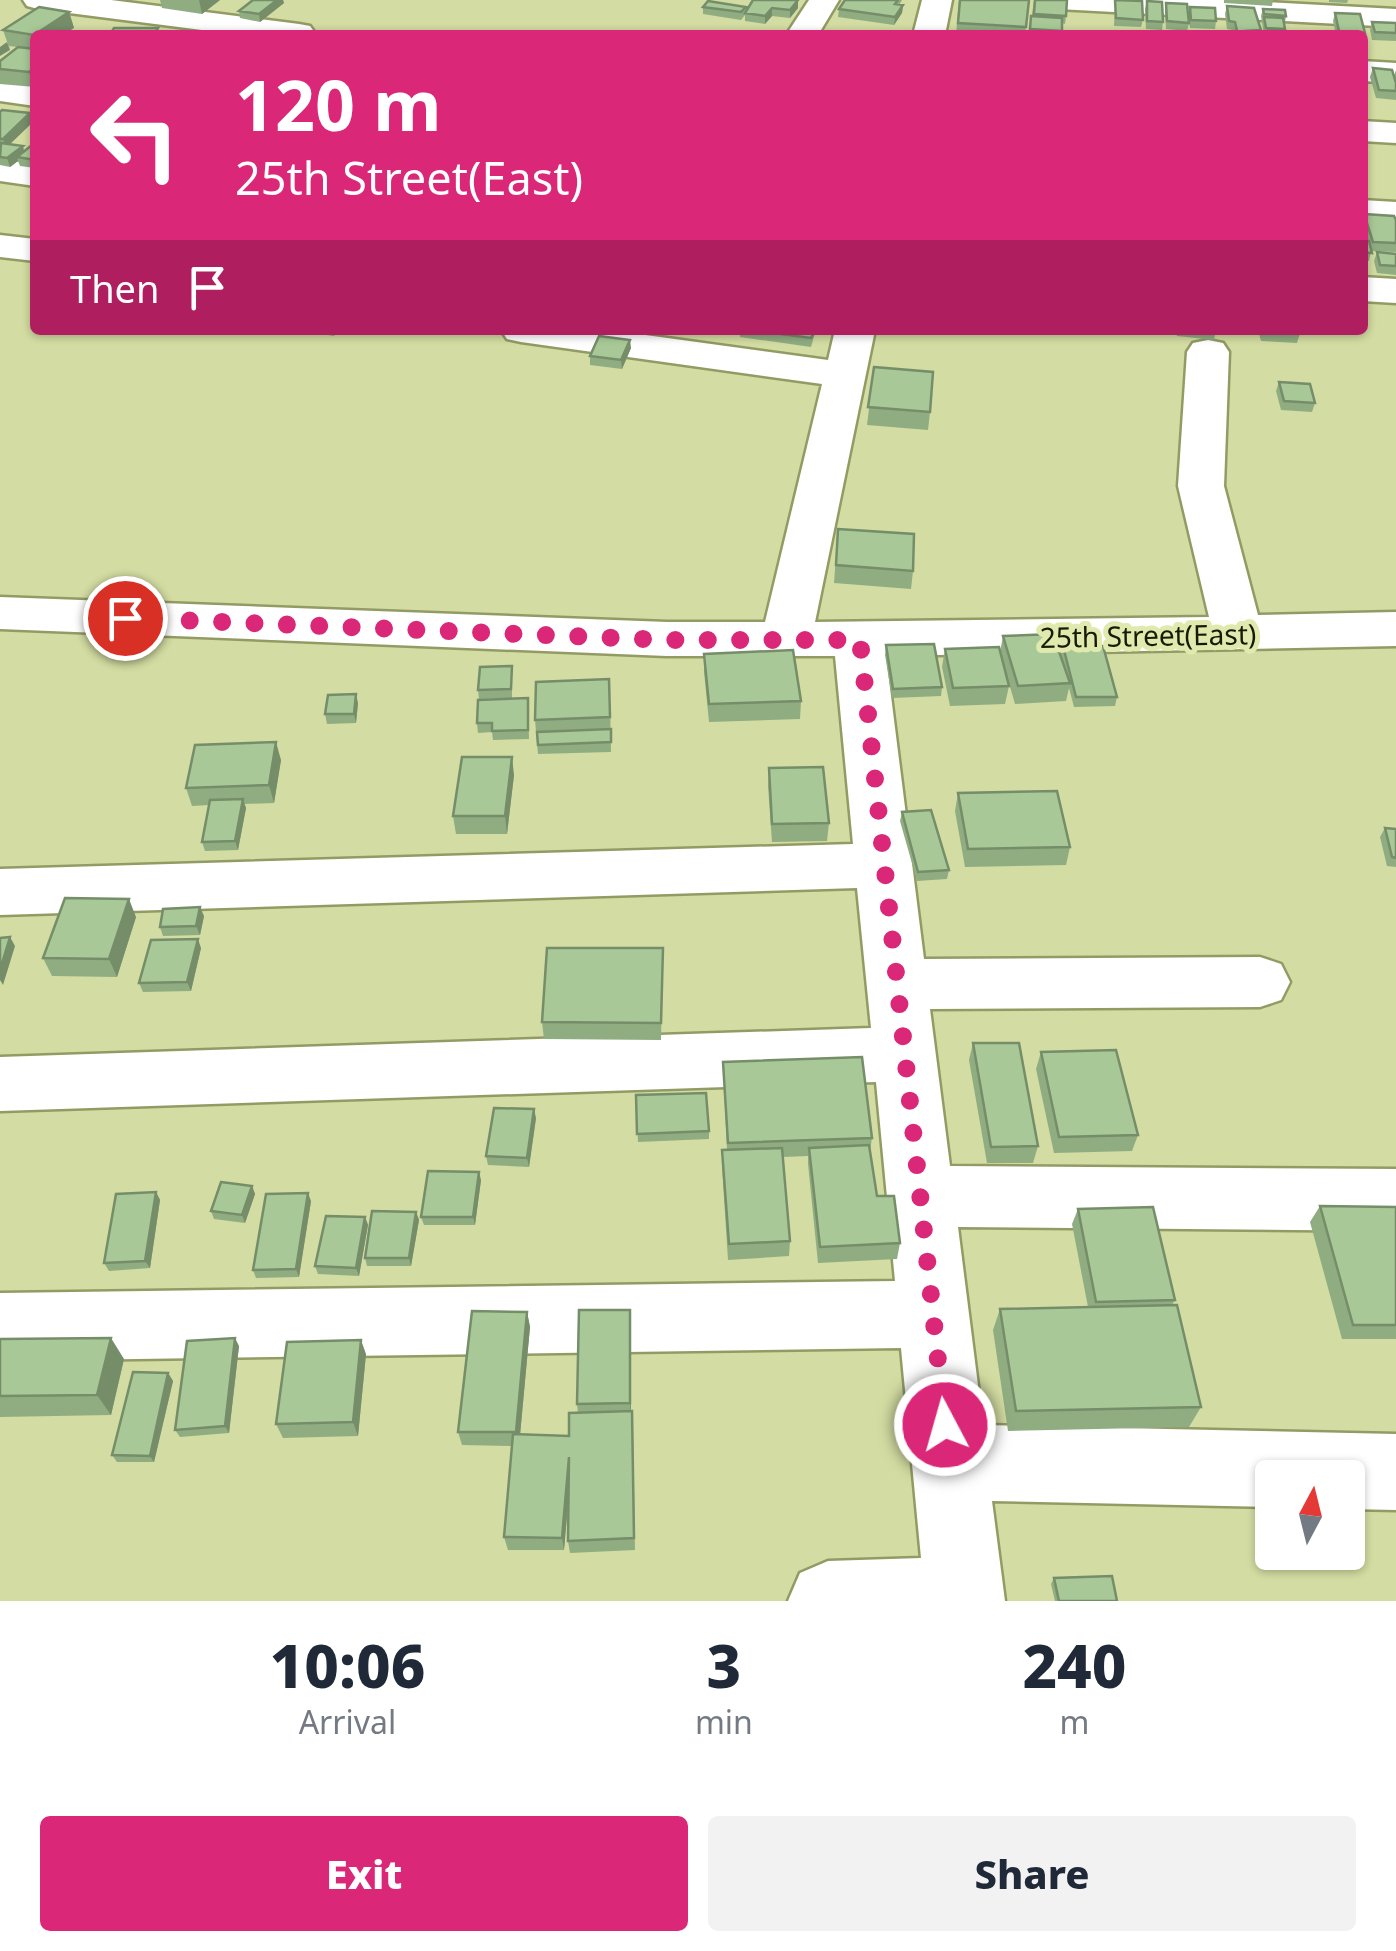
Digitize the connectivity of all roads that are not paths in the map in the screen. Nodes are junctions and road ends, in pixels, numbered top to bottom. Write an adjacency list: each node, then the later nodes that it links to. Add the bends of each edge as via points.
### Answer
1 (38, 0): 6 (street)
2 (824, 0): 7 (street)
3 (938, 0): 8 (street)
4 (1058, 0): 5 (street)
5 (1396, 18)
6 (282, 30)
7 (805, 30)
8 (930, 30)
9 (1368, 71): 10 (street)
10 (1396, 73)
11 (0, 92): 12 (street)
12 (30, 95)
13 (1368, 131): 14 (street)
14 (1396, 132)
15 (0, 170): 16 (street)
16 (30, 174)
17 (1368, 211): 18 (street)
18 (1396, 213)
19 (1368, 289): 20 (street)
20 (1396, 291)
21 (557, 335): 24 (street)
22 (853, 335): 24 (street)
23 (1208, 352): 27 (street, via 1201,486)
24 (845, 375): 29 (street)
25 (0, 614): 29 (street, 25th Street(East))
26 (1396, 630): 27 (street, 25th Street(East))
27 (1238, 633): 28 (street, 25th Street(East))
28 (860, 640): 29 (street, 25th Street(East)); 30 (street)
29 (786, 641)
30 (884, 866): 31 (street); 33 (street)
31 (0, 892)
32 (1260, 982): 33 (street)
33 (898, 984): 34 (street)
34 (905, 1054): 35 (street); 36 (street)
35 (0, 1084)
36 (920, 1196): 37 (street); 38 (street)
37 (1396, 1200)
38 (933, 1314): 39 (street); 40 (street)
39 (0, 1327)
40 (949, 1462): 41 (street); 42 (street)
41 (1396, 1472)
42 (965, 1599): 43 (street)
43 (828, 1601)

